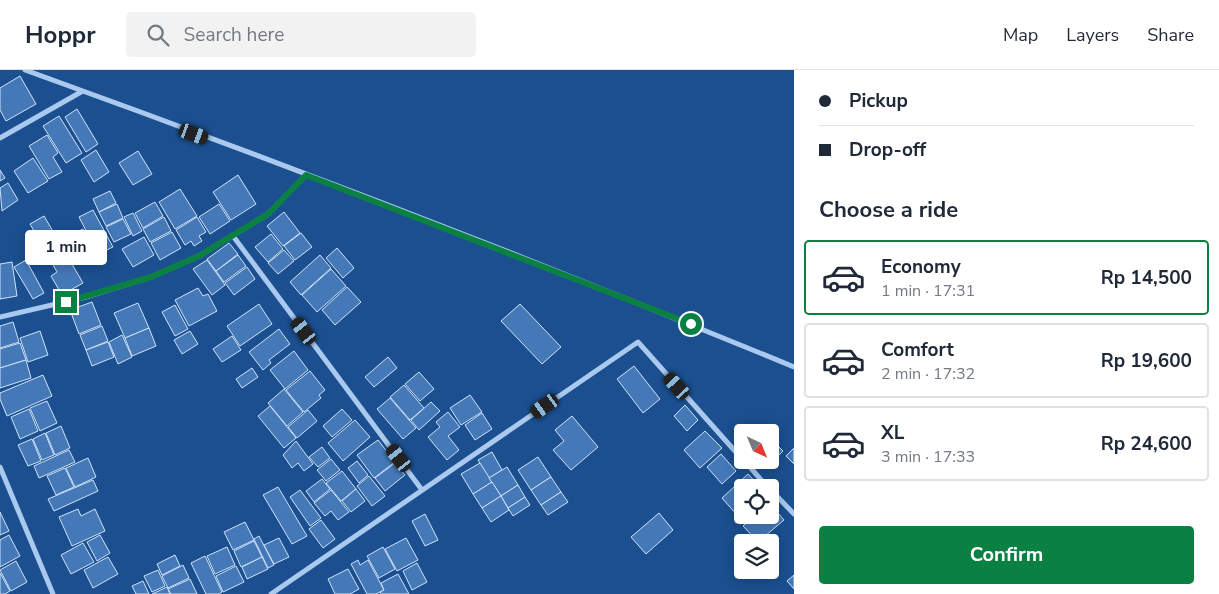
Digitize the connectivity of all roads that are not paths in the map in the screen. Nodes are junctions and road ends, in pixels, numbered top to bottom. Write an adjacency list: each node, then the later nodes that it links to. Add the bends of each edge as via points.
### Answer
1 (25, 70): 2 (street)
2 (81, 92): 3 (street); 4 (street)
3 (0, 138)
4 (306, 175): 5 (street, via 268,214); 7 (street, via 656,310)
5 (233, 236): 6 (street, via 199,256 151,277 82,298); 12 (street)
6 (0, 317)
7 (794, 367)
8 (734, 449): 12 (street, via 638,342)
9 (0, 467): 15 (street)
10 (752, 469): 11 (street)
11 (761, 479)
12 (422, 490): 16 (street)
13 (779, 498): 14 (street)
14 (794, 514)
15 (53, 594)
16 (270, 594)

